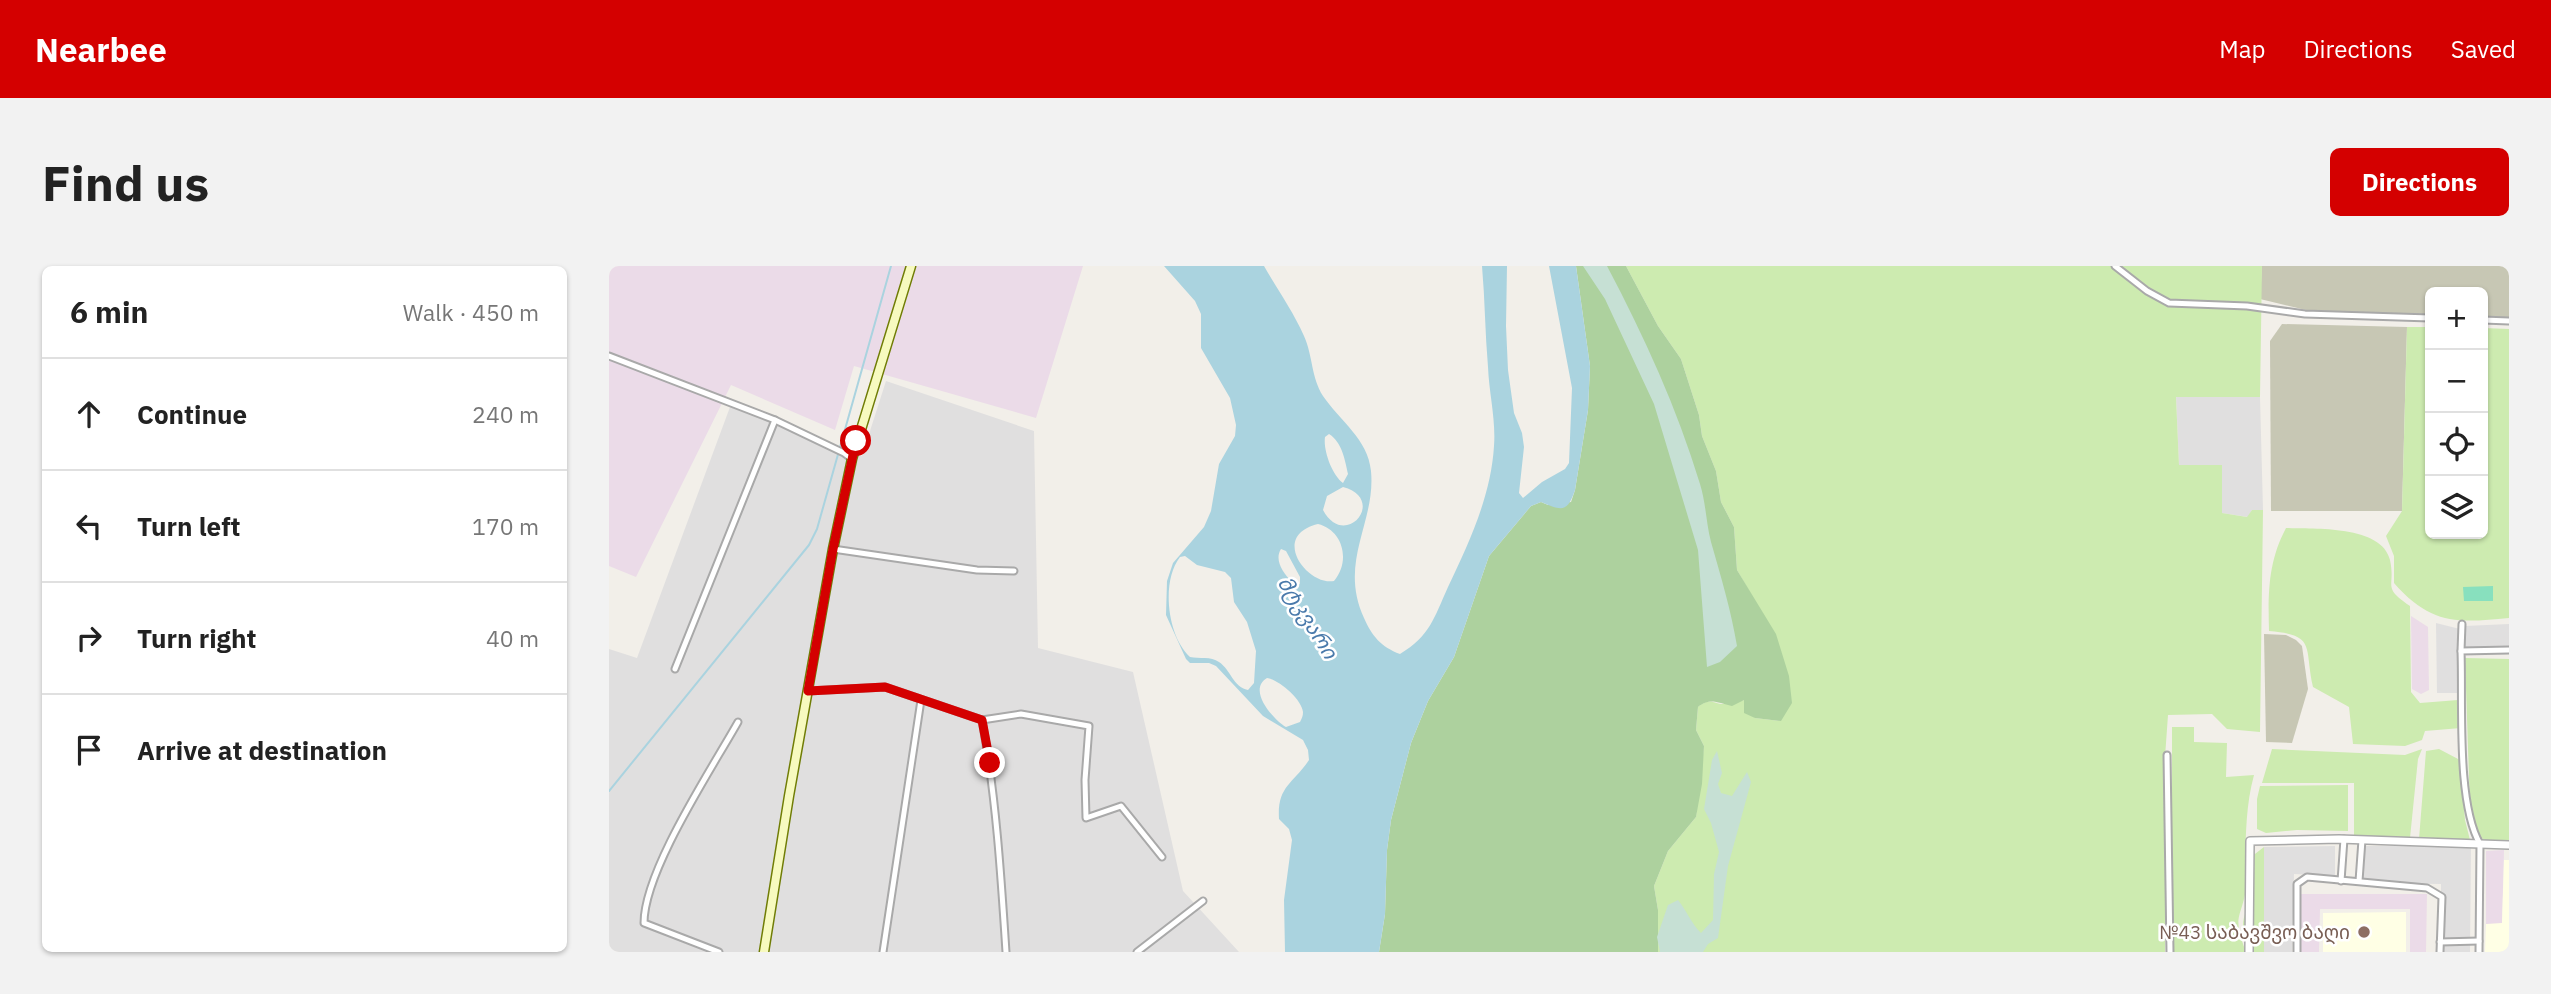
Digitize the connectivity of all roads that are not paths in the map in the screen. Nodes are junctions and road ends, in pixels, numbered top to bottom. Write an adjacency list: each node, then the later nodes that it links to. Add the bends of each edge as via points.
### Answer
1 (911, 266): 8 (main road)
2 (2115, 266): 3 (street, via 2169,303)
3 (2425, 318)
4 (2488, 320): 5 (street)
5 (2509, 321)
6 (609, 356): 7 (street)
7 (775, 420): 8 (street); 14 (street)
8 (852, 459): 9 (main road)
9 (833, 549): 10 (street); 15 (main road)
10 (1014, 571)
11 (2462, 624): 13 (street)
12 (2509, 650): 13 (street)
13 (2461, 651): 22 (street, via 2466,806)
14 (675, 669)
15 (808, 691): 16 (street, via 885,687); 31 (main road)
16 (921, 700): 17 (street); 32 (street)
17 (982, 720): 24 (street, via 1021,715 1089,726 1086,818 1121,806); 33 (street, via 998,840)
18 (738, 722): 30 (street, via 687,809 644,908 644,923)
19 (2167, 755): 35 (street)
20 (2344, 839): 21 (street); 25 (street); 36 (street, via 2250,841)
21 (2362, 840): 22 (street); 26 (street)
22 (2480, 844): 23 (street); 29 (street)
23 (2509, 845)
24 (1162, 857)
25 (2341, 881): 26 (street); 37 (street, via 2308,877 2297,884)
26 (2359, 881): 28 (street, via 2434,891 2441,897)
27 (1203, 901): 34 (street)
28 (2440, 942): 29 (street); 38 (street)
29 (2479, 942): 39 (street)
30 (719, 952)
31 (764, 952)
32 (883, 952)
33 (1006, 952)
34 (1137, 952)
35 (2170, 952)
36 (2249, 952)
37 (2297, 952)
38 (2440, 952)
39 (2479, 952)

